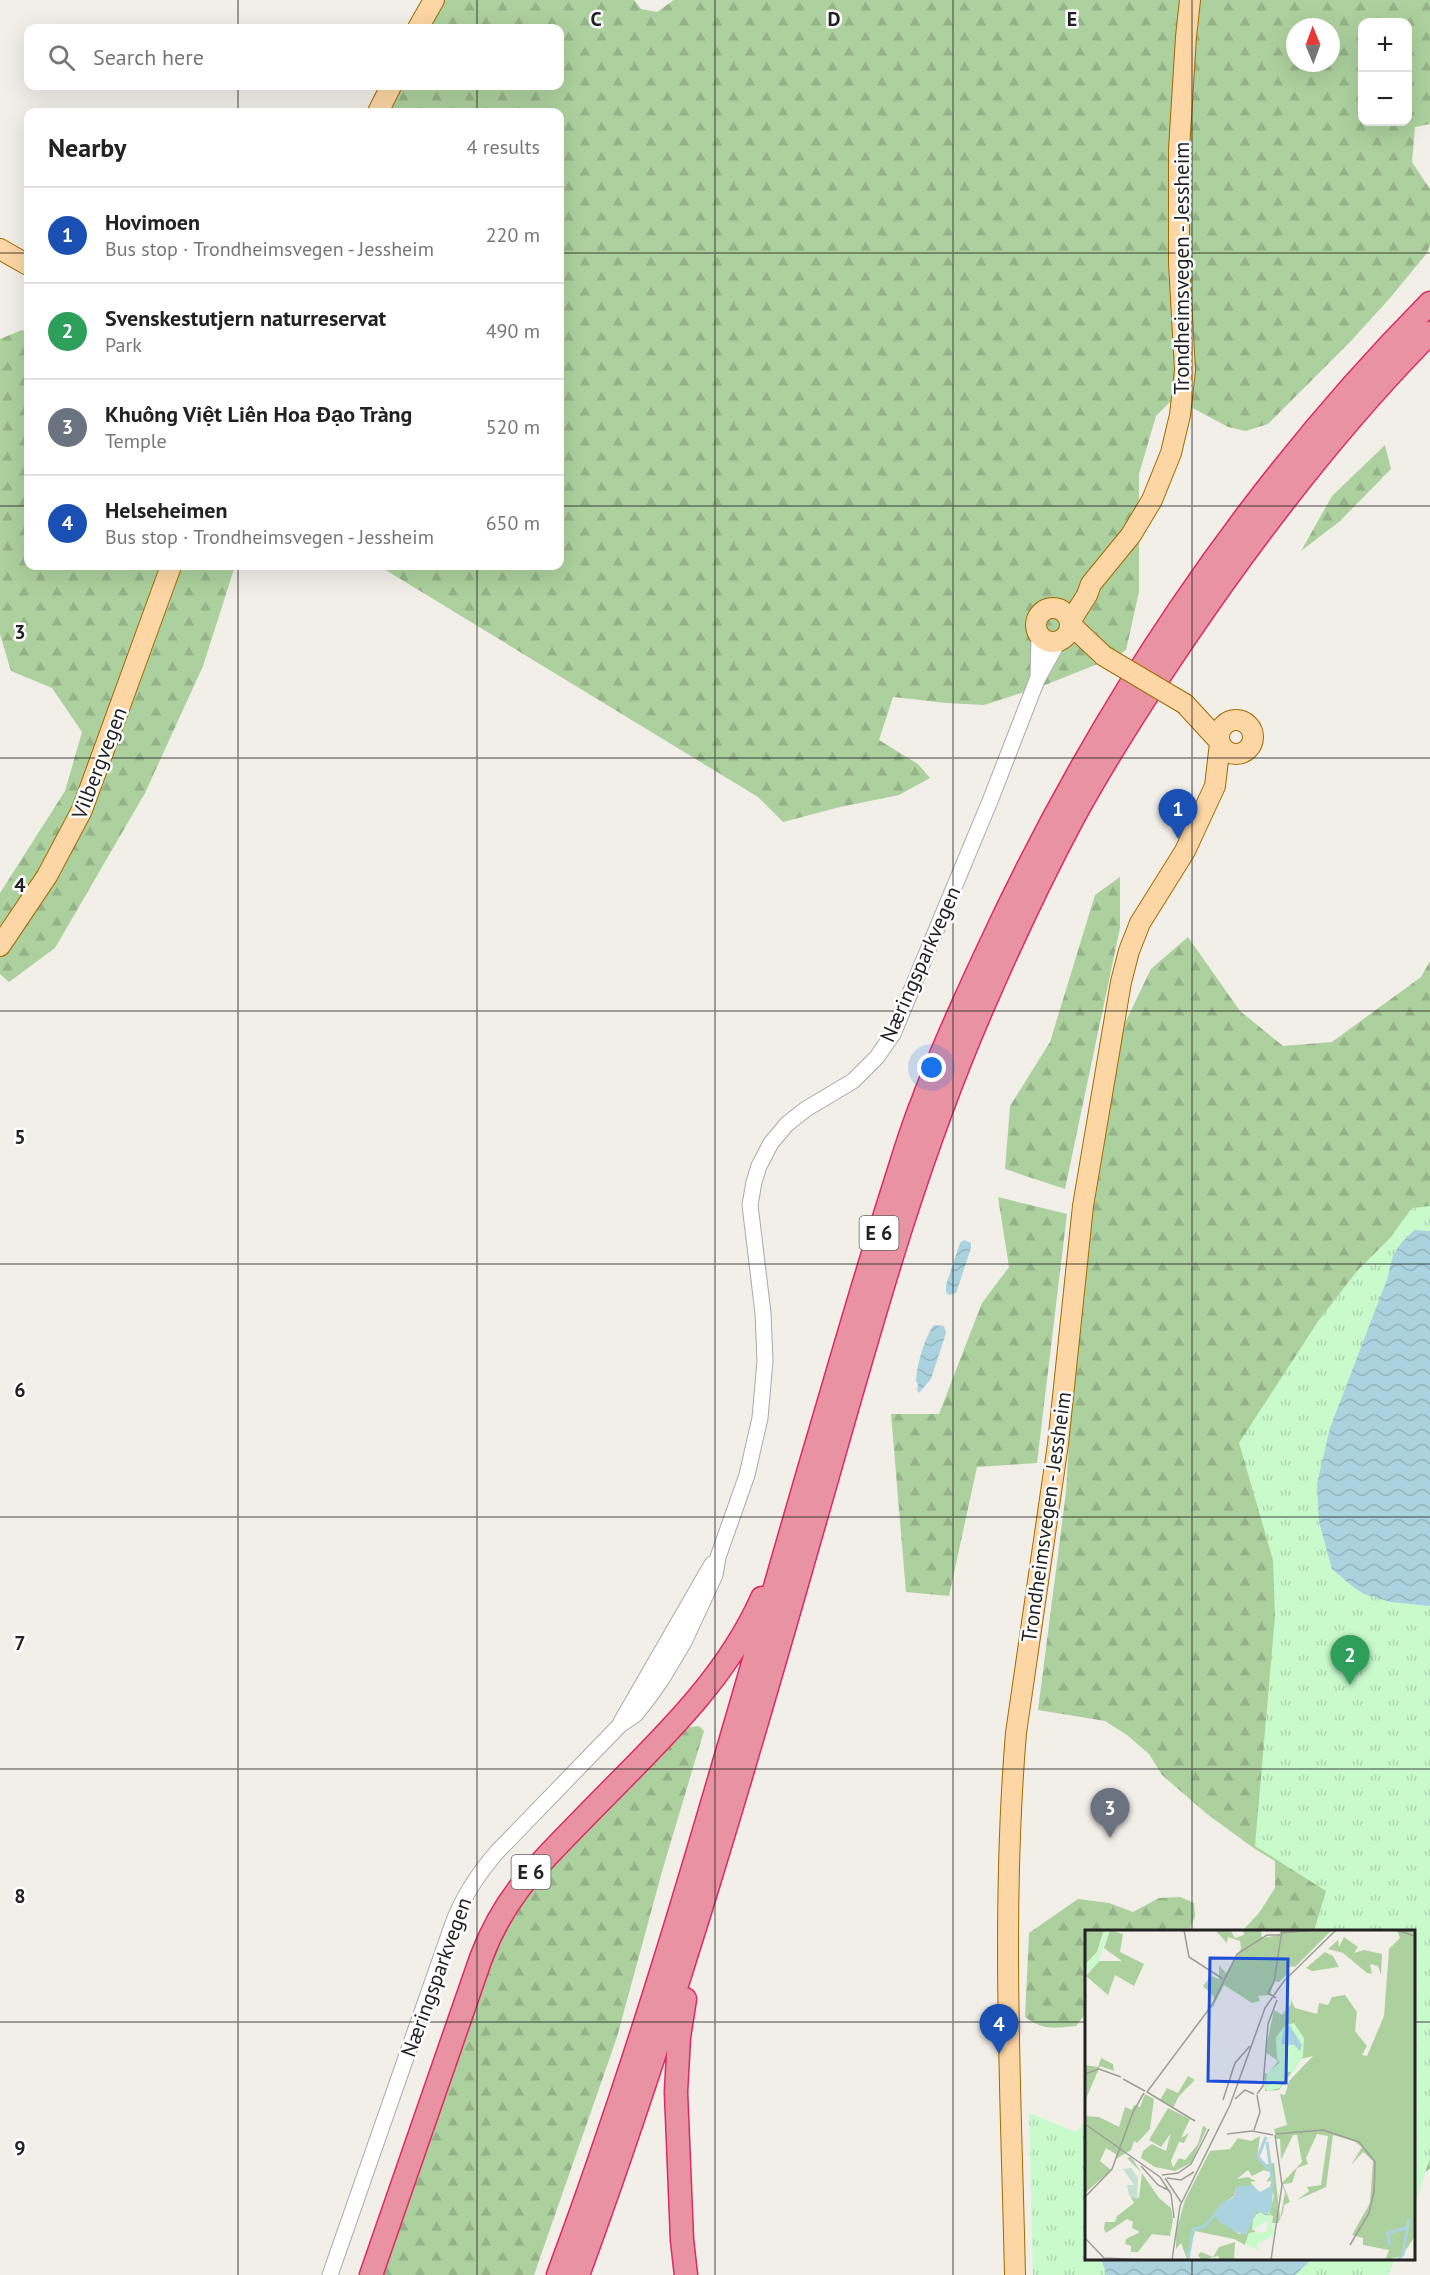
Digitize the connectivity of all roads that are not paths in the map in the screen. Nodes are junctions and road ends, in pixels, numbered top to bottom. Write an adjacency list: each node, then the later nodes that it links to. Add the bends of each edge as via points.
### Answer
1 (434, 0): 3 (main road)
2 (1190, 0): 11 (main road, Trondheimsvegen - Jessheim, via 1179,149 1179,263 1185,370 1180,415 1171,453 1152,500)
3 (420, 24)
4 (389, 90): 5 (main road)
5 (380, 108)
6 (0, 249): 7 (main road)
7 (24, 263)
8 (1430, 303): 22 (highway, E 6, via 1292,457 1206,571 1127,688 1058,807 1012,897 921,1104 864,1278)
9 (1430, 333): 23 (highway, E 6, via 1364,402 1308,470 1224,581 1144,699 1074,817 989,994 940,1113 884,1282)
10 (170, 570): 21 (main road, Vilbergvegen, via 82,810 47,876)
11 (1091, 584): 12 (main road, Trondheimsvegen - Jessheim); 13 (main road, Trondheimsvegen - Jessheim)
12 (1051, 608): 13 (main road, via 1063,611); 14 (main road, via 1038,616 1036,626)
13 (1070, 623): 14 (main road, via 1068,634); 15 (main road)
14 (1052, 640): 15 (main road); 24 (street, Næringsparkvegen, via 892,1034 877,1057 853,1081 787,1124 759,1166 750,1205 764,1329 762,1399 747,1476 707,1595 675,1660 636,1714 620,1725 480,1871 458,1909)
15 (1104, 656): 16 (main road, bridge)
16 (1185, 704): 17 (main road); 18 (main road)
17 (1231, 721): 18 (main road, via 1220,731); 19 (main road, via 1241,721 1252,731 1251,746)
18 (1219, 742): 19 (main road, via 1232,754); 20 (main road, Trondheimsvegen - Jessheim)
19 (1243, 753): 20 (main road, Trondheimsvegen - Jessheim)
20 (1215, 786): 29 (main road, Trondheimsvegen - Jessheim, via 1185,851 1148,907 1129,951 1110,1039 1083,1206 1058,1444 1014,1763 1008,1917)
21 (0, 946)
22 (792, 1528): 25 (highway, E 6, via 759,1605 720,1669 674,1725 528,1875 501,1913 481,1958); 26 (highway, E 6, via 645,2025)
23 (683, 1968): 27 (highway, E 6); 28 (highway, E 6, via 685,2004 676,2092)
24 (330, 2275)
25 (371, 2275)
26 (558, 2275)
27 (578, 2275)
28 (686, 2275)
29 (1015, 2275)

